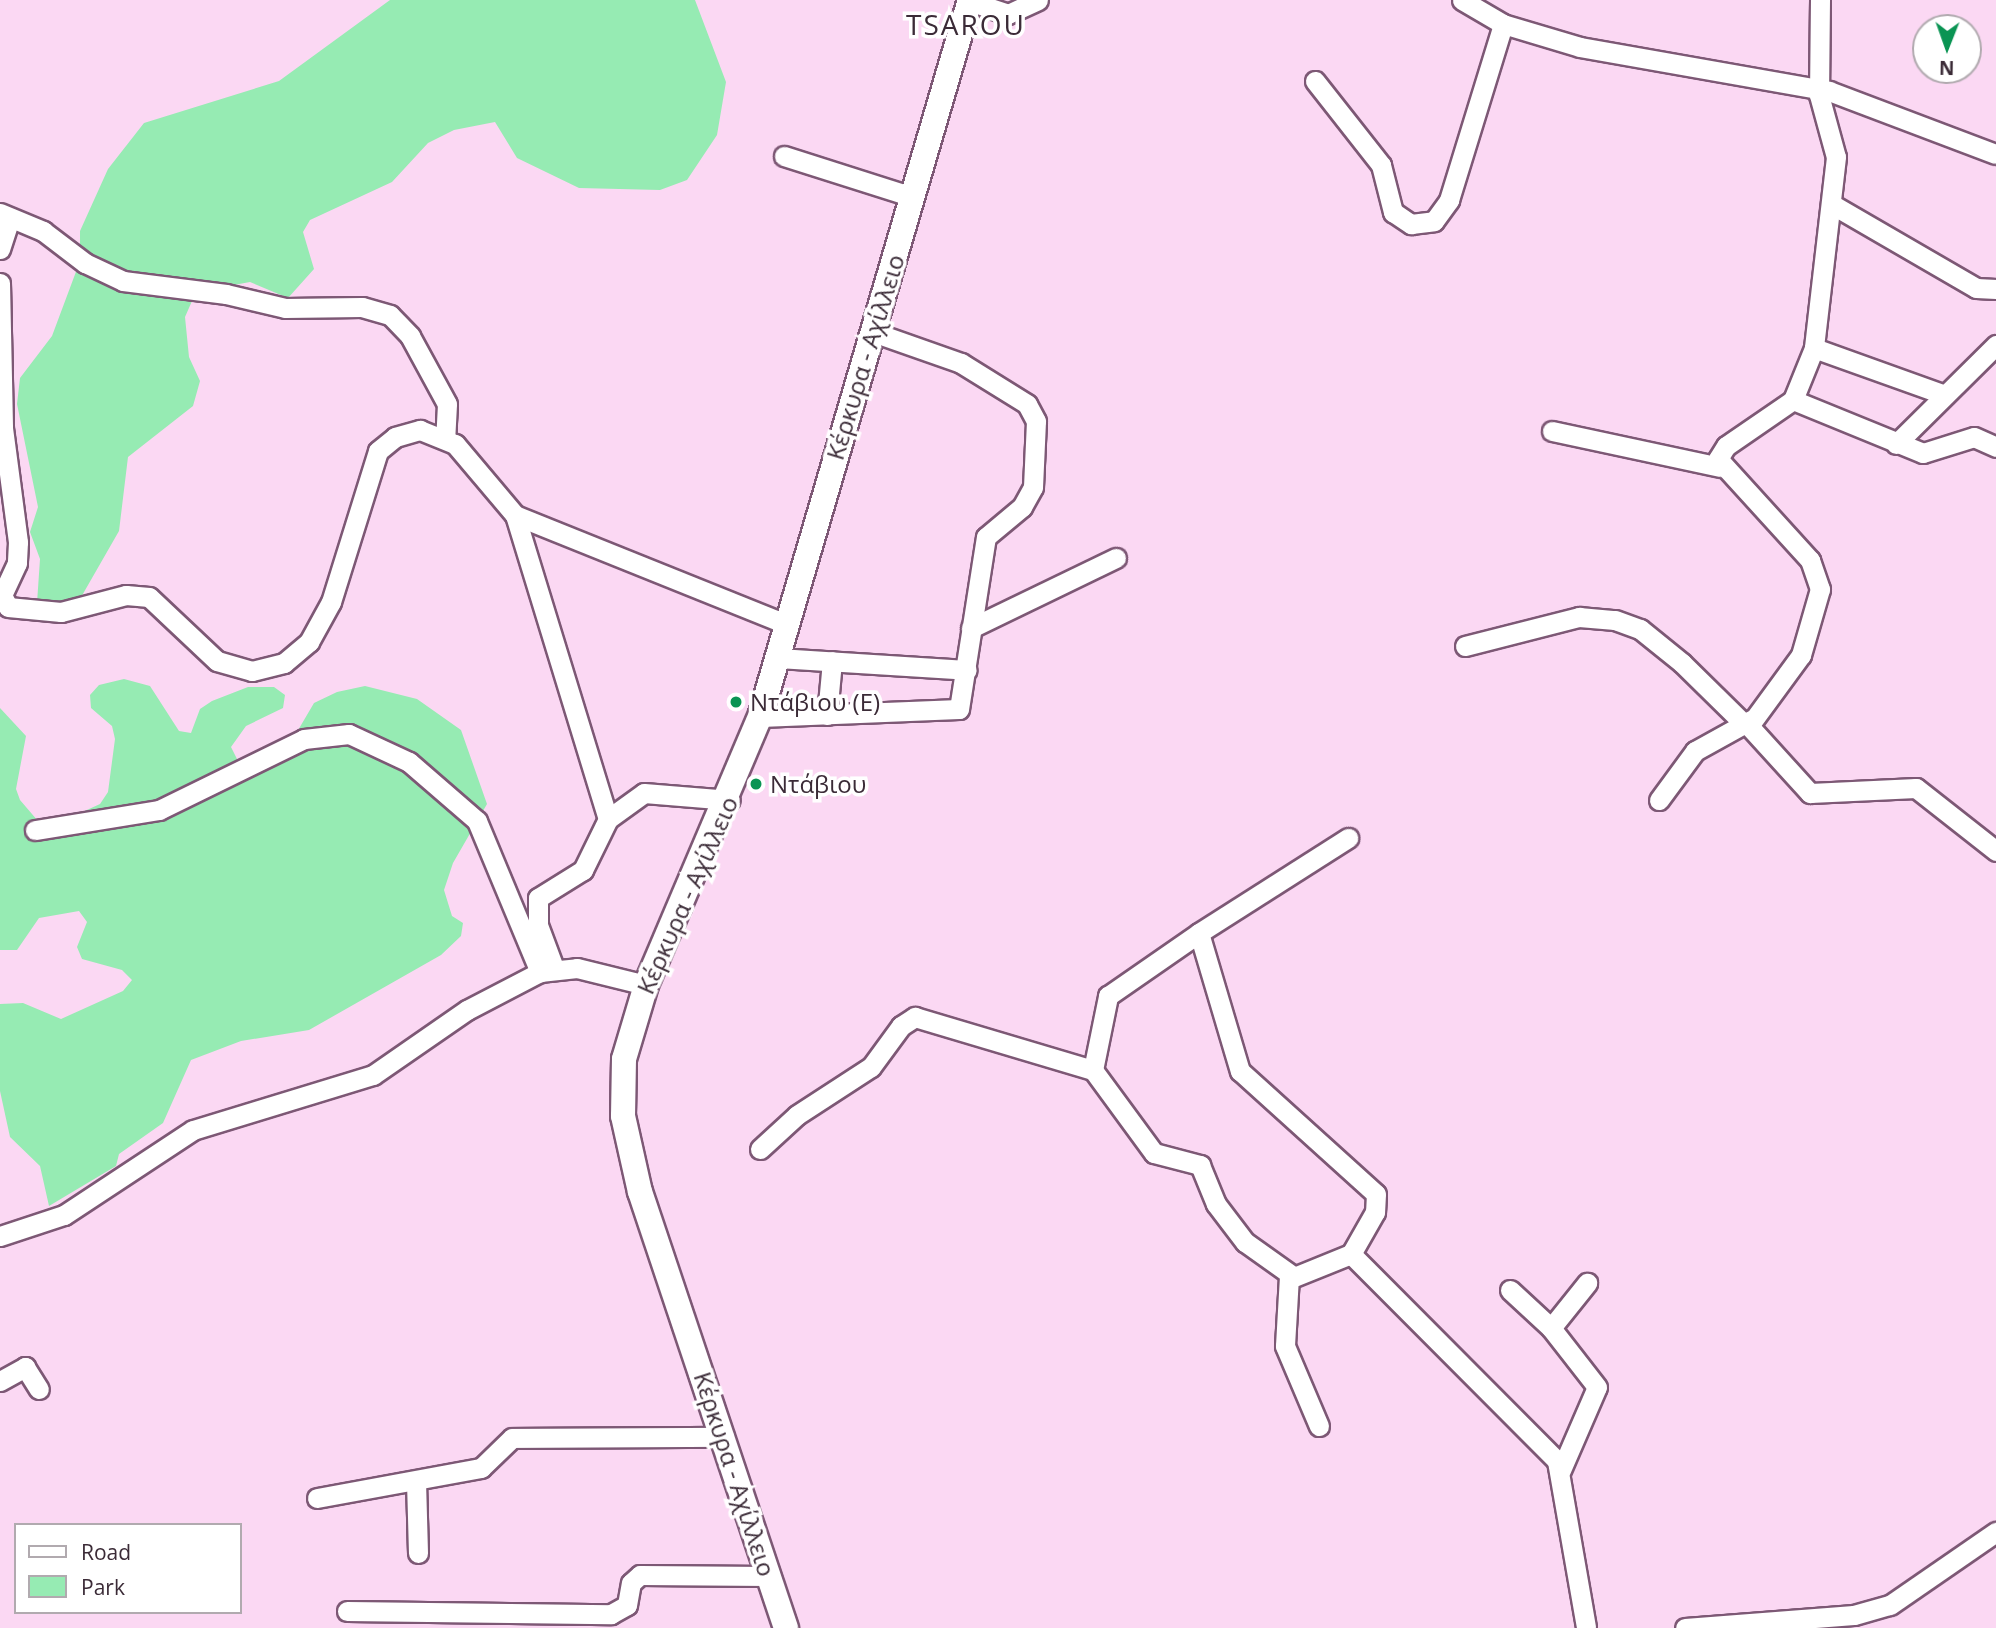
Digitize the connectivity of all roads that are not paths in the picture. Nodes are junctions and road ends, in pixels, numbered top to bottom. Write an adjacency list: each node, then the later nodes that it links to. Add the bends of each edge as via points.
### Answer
1 (1038, 0): 4 (street, via 1013,13)
2 (1462, 0): 5 (street)
3 (1820, 0): 7 (street)
4 (969, 1): 10 (main road, Κέρκυρα - Αχίλλειο)
5 (1503, 24): 6 (street, via 1449,200 1434,221 1411,224 1393,212 1381,165); 7 (street, via 1676,68)
6 (1315, 81)
7 (1819, 89): 8 (street); 11 (street, via 1835,137)
8 (1995, 151)
9 (784, 156): 10 (street)
10 (913, 197): 16 (main road, Κέρκυρα - Αχίλλειο)
11 (1833, 205): 15 (street, via 1976,288); 18 (street)
12 (5, 216): 13 (street); 22 (street, via 43,231 85,264 123,281 226,293 285,308 362,307 390,315 410,336 447,404)
13 (0, 249)
14 (0, 283): 22 (street, via 3,428 18,542 17,562 2,595 15,610 61,612 126,595 149,597 217,661 252,671 284,663 309,642 331,602 378,451 405,432)
15 (1996, 289)
16 (873, 332): 28 (main road, Κέρκυρα - Αχίλλειο); 29 (street, via 980,372 1032,411 1033,487 1022,507 986,537)
17 (1996, 345): 19 (street)
18 (1814, 348): 19 (street); 20 (street)
19 (1945, 395): 23 (street)
20 (1793, 400): 23 (street); 25 (street, via 1726,446)
21 (1552, 431): 25 (street)
22 (445, 437): 26 (street)
23 (1896, 444): 24 (street, via 1929,454 1974,436)
24 (1996, 447)
25 (1720, 467): 36 (street, via 1810,560 1820,589 1801,655)
26 (515, 515): 28 (street); 39 (street)
27 (1116, 558): 29 (street)
28 (788, 625): 31 (main road, Κέρκυρα - Αχίλλειο)
29 (971, 628): 33 (street)
30 (1465, 646): 36 (street, via 1578,617 1615,620 1640,629)
31 (778, 658): 32 (street); 35 (main road, Κέρκυρα - Αχίλλειο)
32 (832, 661): 33 (street); 34 (street)
33 (967, 670): 34 (street, via 963,700 954,712)
34 (827, 715): 35 (street)
35 (760, 717): 37 (main road, Κέρκυρα - Αχίλλειο)
36 (1747, 721): 38 (street, via 1695,751); 42 (street, via 1754,738 1810,793 1916,788)
37 (730, 800): 39 (street, via 644,793); 45 (main road, Κέρκυρα - Αχίλλειο)
38 (1658, 800)
39 (608, 819): 44 (street, via 589,864 538,898)
40 (35, 830): 44 (street, via 159,810 304,739 349,734 409,762 477,821)
41 (1348, 838): 43 (street)
42 (1996, 851)
43 (1199, 933): 46 (street, via 1108,996); 49 (street, via 1240,1071 1376,1194 1375,1212)
44 (547, 970): 45 (street); 48 (street, via 467,1010 373,1075 193,1130 64,1215)
45 (646, 985): 57 (main road, Κέρκυρα - Αχίλλειο, via 624,1059 627,1141)
46 (1093, 1070): 47 (street, via 915,1017 901,1026 871,1067 797,1115); 50 (street, via 1154,1153 1196,1162 1230,1226)
47 (760, 1149)
48 (0, 1236)
49 (1351, 1254): 50 (street); 58 (street)
50 (1289, 1276): 56 (street, via 1285,1346)
51 (1587, 1283): 53 (street)
52 (1510, 1290): 53 (street)
53 (1551, 1328): 58 (street, via 1597,1387)
54 (0, 1381): 55 (street, via 25,1367)
55 (39, 1389)
56 (1319, 1426)
57 (724, 1437): 59 (street, via 512,1438 487,1466); 63 (main road, Κέρκυρα - Αχίλλειο)
58 (1561, 1470): 67 (street)
59 (416, 1481): 60 (street); 62 (street)
60 (317, 1498)
61 (1996, 1532): 65 (street, via 1890,1605)
62 (418, 1553)
63 (768, 1576): 64 (street, via 640,1575 631,1583 626,1605 611,1614); 66 (main road, Κέρκυρα - Αχίλλειο)
64 (347, 1611)
65 (1787, 1625): 68 (street)
66 (786, 1628)
67 (1586, 1628)
68 (1685, 1628)

